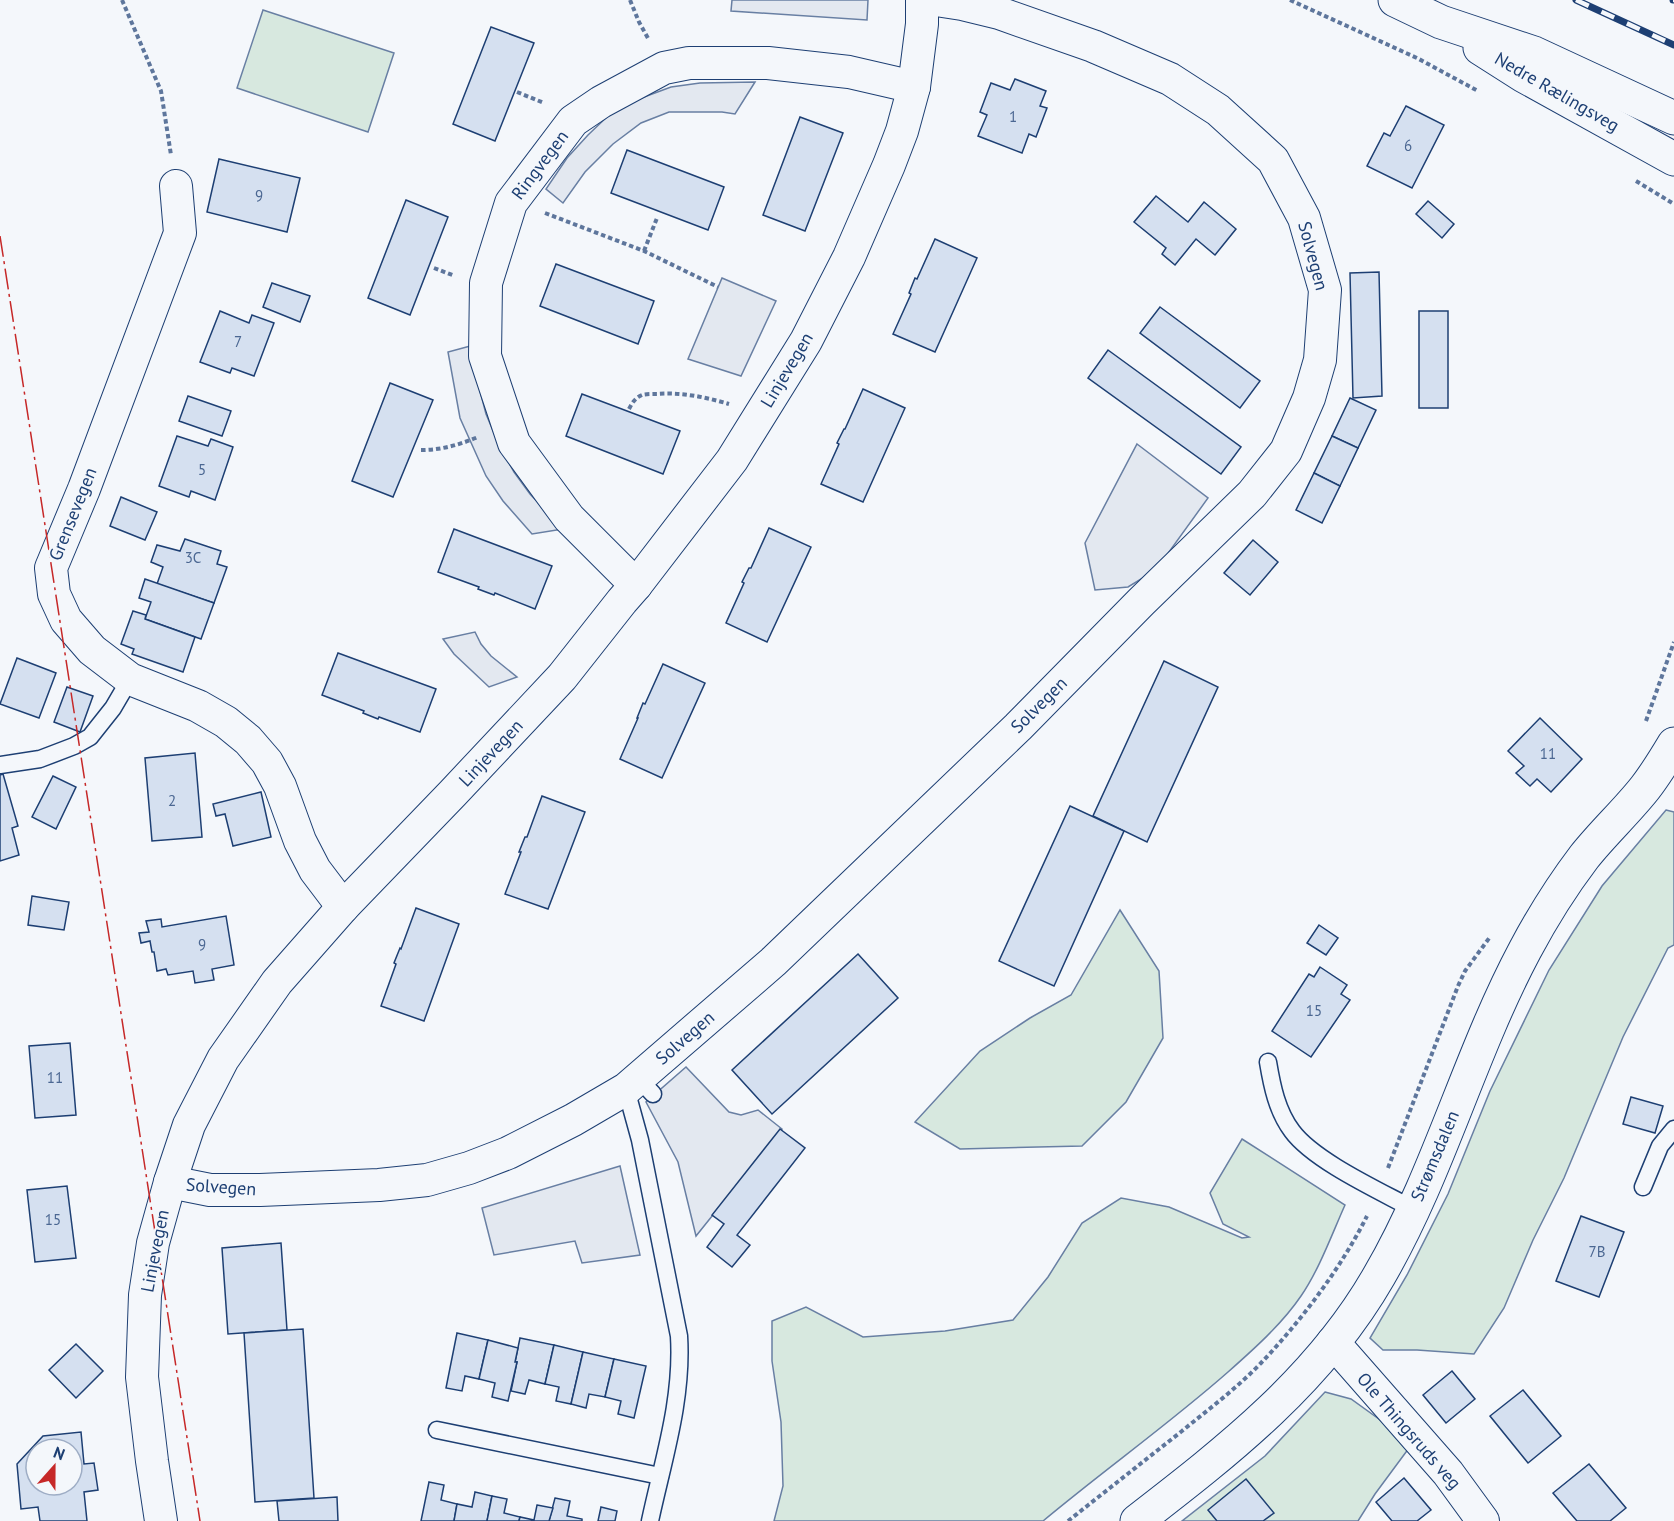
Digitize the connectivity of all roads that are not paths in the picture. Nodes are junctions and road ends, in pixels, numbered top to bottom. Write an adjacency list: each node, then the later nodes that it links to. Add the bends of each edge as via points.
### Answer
1 (922, 0): 5 (street, Linjevegen)
2 (936, 0): 15 (street, Solvegen, via 999,13 1093,46 1170,79 1218,110 1273,160 1304,218 1325,290 1320,360 1286,451 1252,494 1018,727)
3 (1395, 0): 4 (main road, Nedre Rælingsveg)
4 (1441, 22): 6 (main road, Nedre Rælingsveg, via 1534,52); 7 (main road, Nedre Rælingsveg, via 1524,76)
5 (914, 87): 9 (street, Linjevegen, via 892,156 849,257 806,341 732,460); 9 (street, Ringvegen, via 810,66 689,63 664,68 573,121 511,203 486,283 485,356 514,443 569,518)
6 (1674, 118)
7 (1674, 159)
8 (176, 186): 10 (street, Grensevegen, via 180,233 51,568 54,594 66,620 92,650)
9 (636, 585): 13 (street, Linjevegen, via 562,677)
10 (130, 679): 12 (lane, via 90,737 40,759); 13 (street, Grensevegen, via 198,706 248,740 267,762 280,786 315,870)
11 (1674, 744): 19 (main road, Strømsdalen, via 1644,790 1605,832 1549,908 1493,1017)
12 (0, 765)
13 (343, 907): 17 (street, Linjevegen, via 277,982 223,1059 189,1125)
14 (1268, 1062): 19 (lane, via 1273,1091 1292,1132 1335,1166)
15 (639, 1087): 17 (street, Solvegen, via 508,1153 427,1180 260,1191 210,1190); 22 (lane, via 640,1140 680,1336 679,1390)
16 (1674, 1129): 18 (lane, via 1660,1146)
17 (170, 1182): 23 (street, Linjevegen, via 153,1243 145,1295 142,1377)
18 (1643, 1187)
19 (1413, 1209): 20 (main road, Strømsdalen, via 1379,1277)
20 (1333, 1342): 25 (main road, Strømsdalen, via 1260,1421); 26 (street, Ole Thingsruds veg, via 1448,1473)
21 (437, 1430): 22 (lane)
22 (660, 1476): 24 (lane)
23 (161, 1521)
24 (650, 1521)
25 (1137, 1521)
26 (1483, 1521)

